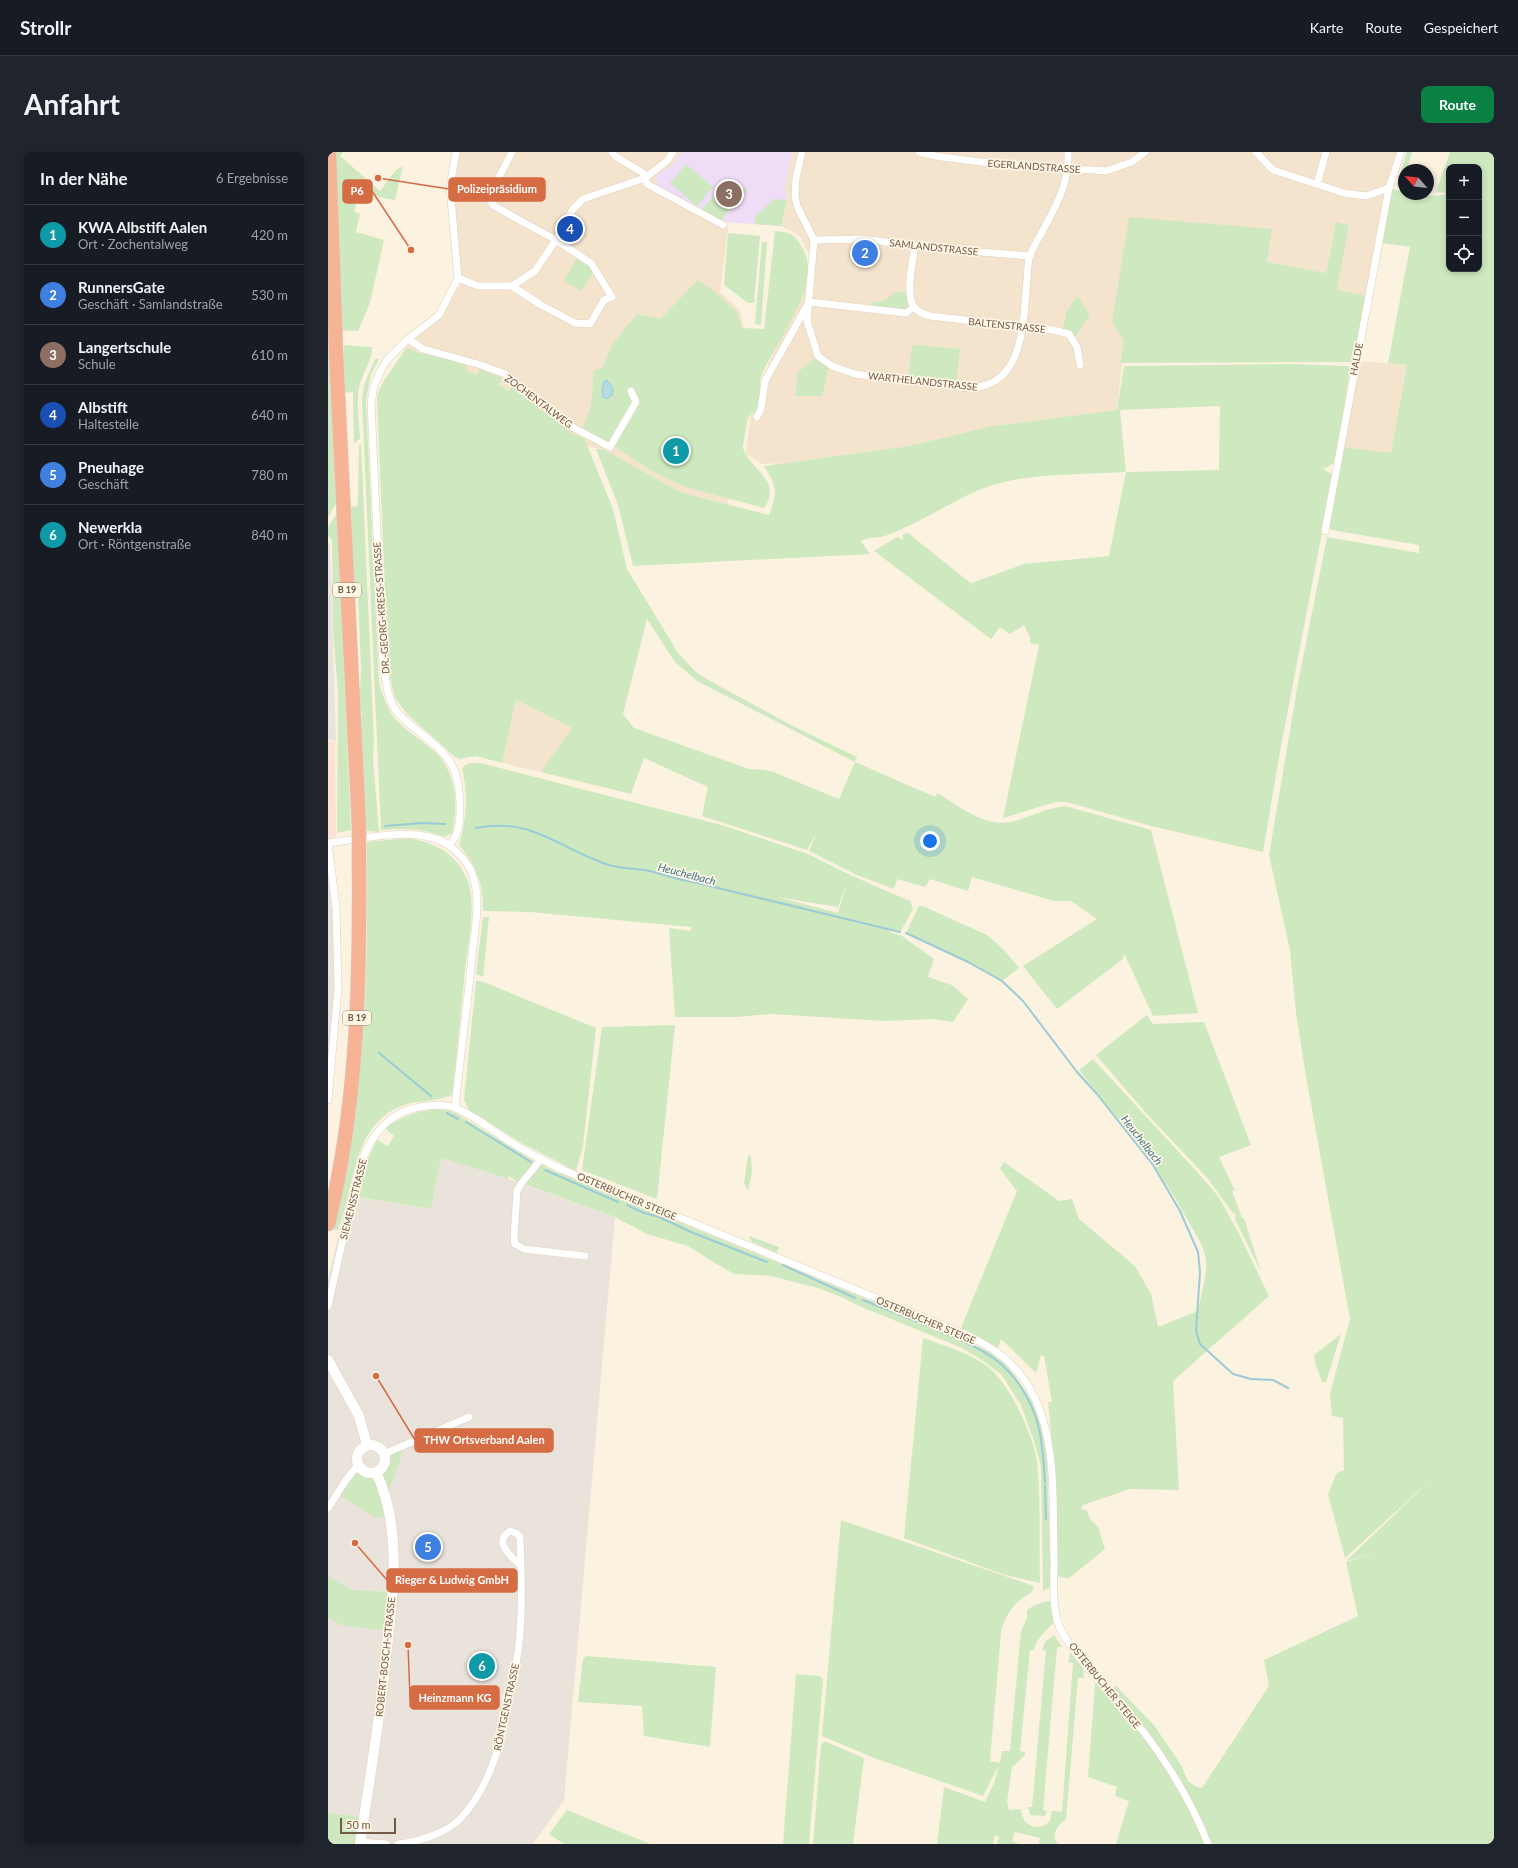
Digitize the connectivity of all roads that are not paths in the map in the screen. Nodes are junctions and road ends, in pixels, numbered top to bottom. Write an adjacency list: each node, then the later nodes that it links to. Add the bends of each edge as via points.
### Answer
1 (329, 152): 36 (highway, B 19, bridge, via 359,827 358,990)
2 (456, 152): 22 (street, via 450,193)
3 (512, 152): 18 (street, via 490,200 494,206)
4 (612, 152): 14 (street, via 643,172)
5 (673, 152): 14 (street, via 668,160)
6 (802, 152): 19 (street, via 795,196 797,206)
7 (919, 152): 13 (street, EGERLANDSTRASSE, via 980,162)
8 (1068, 152): 13 (street, WARTHELANDSTRASSE)
9 (1145, 152): 13 (street, EGERLANDSTRASSE, via 1132,162 1106,171)
10 (1256, 152): 15 (street, via 1273,170)
11 (1326, 152): 15 (street)
12 (1401, 152): 16 (street, HALDE)
13 (1068, 168): 21 (street, WARTHELANDSTRASSE, via 1064,189)
14 (645, 178): 17 (street, via 647,184); 18 (street, via 583,199 573,209)
15 (1317, 184): 16 (street, via 1344,193 1366,196)
16 (1389, 188): 31 (street, HALDE)
17 (723, 225)
18 (556, 240): 23 (street, via 535,271); 23 (street, via 591,263 612,297 604,300 590,324 575,323)
19 (814, 240): 20 (street, SAMLANDSTRASSE, via 863,239); 24 (street, WARTHELANDSTRASSE)
20 (915, 246): 21 (street, SAMLANDSTRASSE); 25 (street, via 910,297)
21 (1030, 256): 26 (street, WARTHELANDSTRASSE)
22 (458, 278): 23 (street, via 478,286); 27 (street, DR.-GEORG-KRESS-STRASSE, via 439,315)
23 (512, 286)
24 (809, 302): 25 (street, via 906,313); 26 (street, WARTHELANDSTRASSE, via 807,321 818,356 832,366 855,374 908,382 982,388 998,379 1009,368 1017,353); 30 (street, via 765,382)
25 (914, 307): 26 (street, BALTENSTRASSE, via 920,313 930,316)
26 (1022, 328): 28 (street, BALTENSTRASSE, via 1069,334 1077,347)
27 (408, 339): 29 (street, ZOCHENTALWEG, via 423,350 505,374 574,428 610,447 636,402); 33 (street, DR.-GEORG-KRESS-STRASSE, via 380,372 371,403 383,666 394,708 440,749 453,765 458,777 460,817 455,839)
28 (1080, 365)
29 (631, 391)
30 (757, 417)
31 (1325, 531)
32 (328, 843): 33 (street, via 410,834 434,838); 34 (street, via 336,907 338,988)
33 (449, 845): 35 (street, via 463,858 474,878 477,902)
34 (328, 1100)
35 (455, 1108): 37 (street, OSTERBUCHER STEIGE); 41 (street, SIEMENSSTRASSE, via 431,1106 405,1111 381,1126 372,1137 358,1172)
36 (345, 1133): 38 (highway, B 19); 39 (highway, B 19)
37 (540, 1159): 40 (street, via 519,1187 514,1239 516,1244 524,1249); 53 (street, OSTERBUCHER STEIGE, via 622,1195 969,1336 996,1351 1008,1362 1031,1392 1048,1432 1053,1495 1054,1586 1059,1624 1066,1638 1093,1674 1121,1704 1158,1751 1194,1811)
38 (328, 1193)
39 (328, 1224)
40 (585, 1256)
41 (328, 1306)
42 (328, 1360): 44 (street, via 359,1416)
43 (469, 1418): 45 (street)
44 (367, 1445): 45 (street, via 378,1446); 46 (street, via 358,1453)
45 (384, 1454): 47 (street, via 383,1465)
46 (358, 1465): 47 (street, via 366,1472); 48 (street)
47 (376, 1472): 50 (street, ROBERT-BOSCH-STRASSE, via 386,1498 394,1567 383,1685)
48 (328, 1508)
49 (521, 1566): 52 (street, RÖNTGENSTRASSE, via 520,1642 506,1717 493,1766 479,1794 461,1819 443,1830 408,1843)
50 (360, 1843): 51 (street)
51 (386, 1844)
52 (398, 1844)
53 (1208, 1844)

